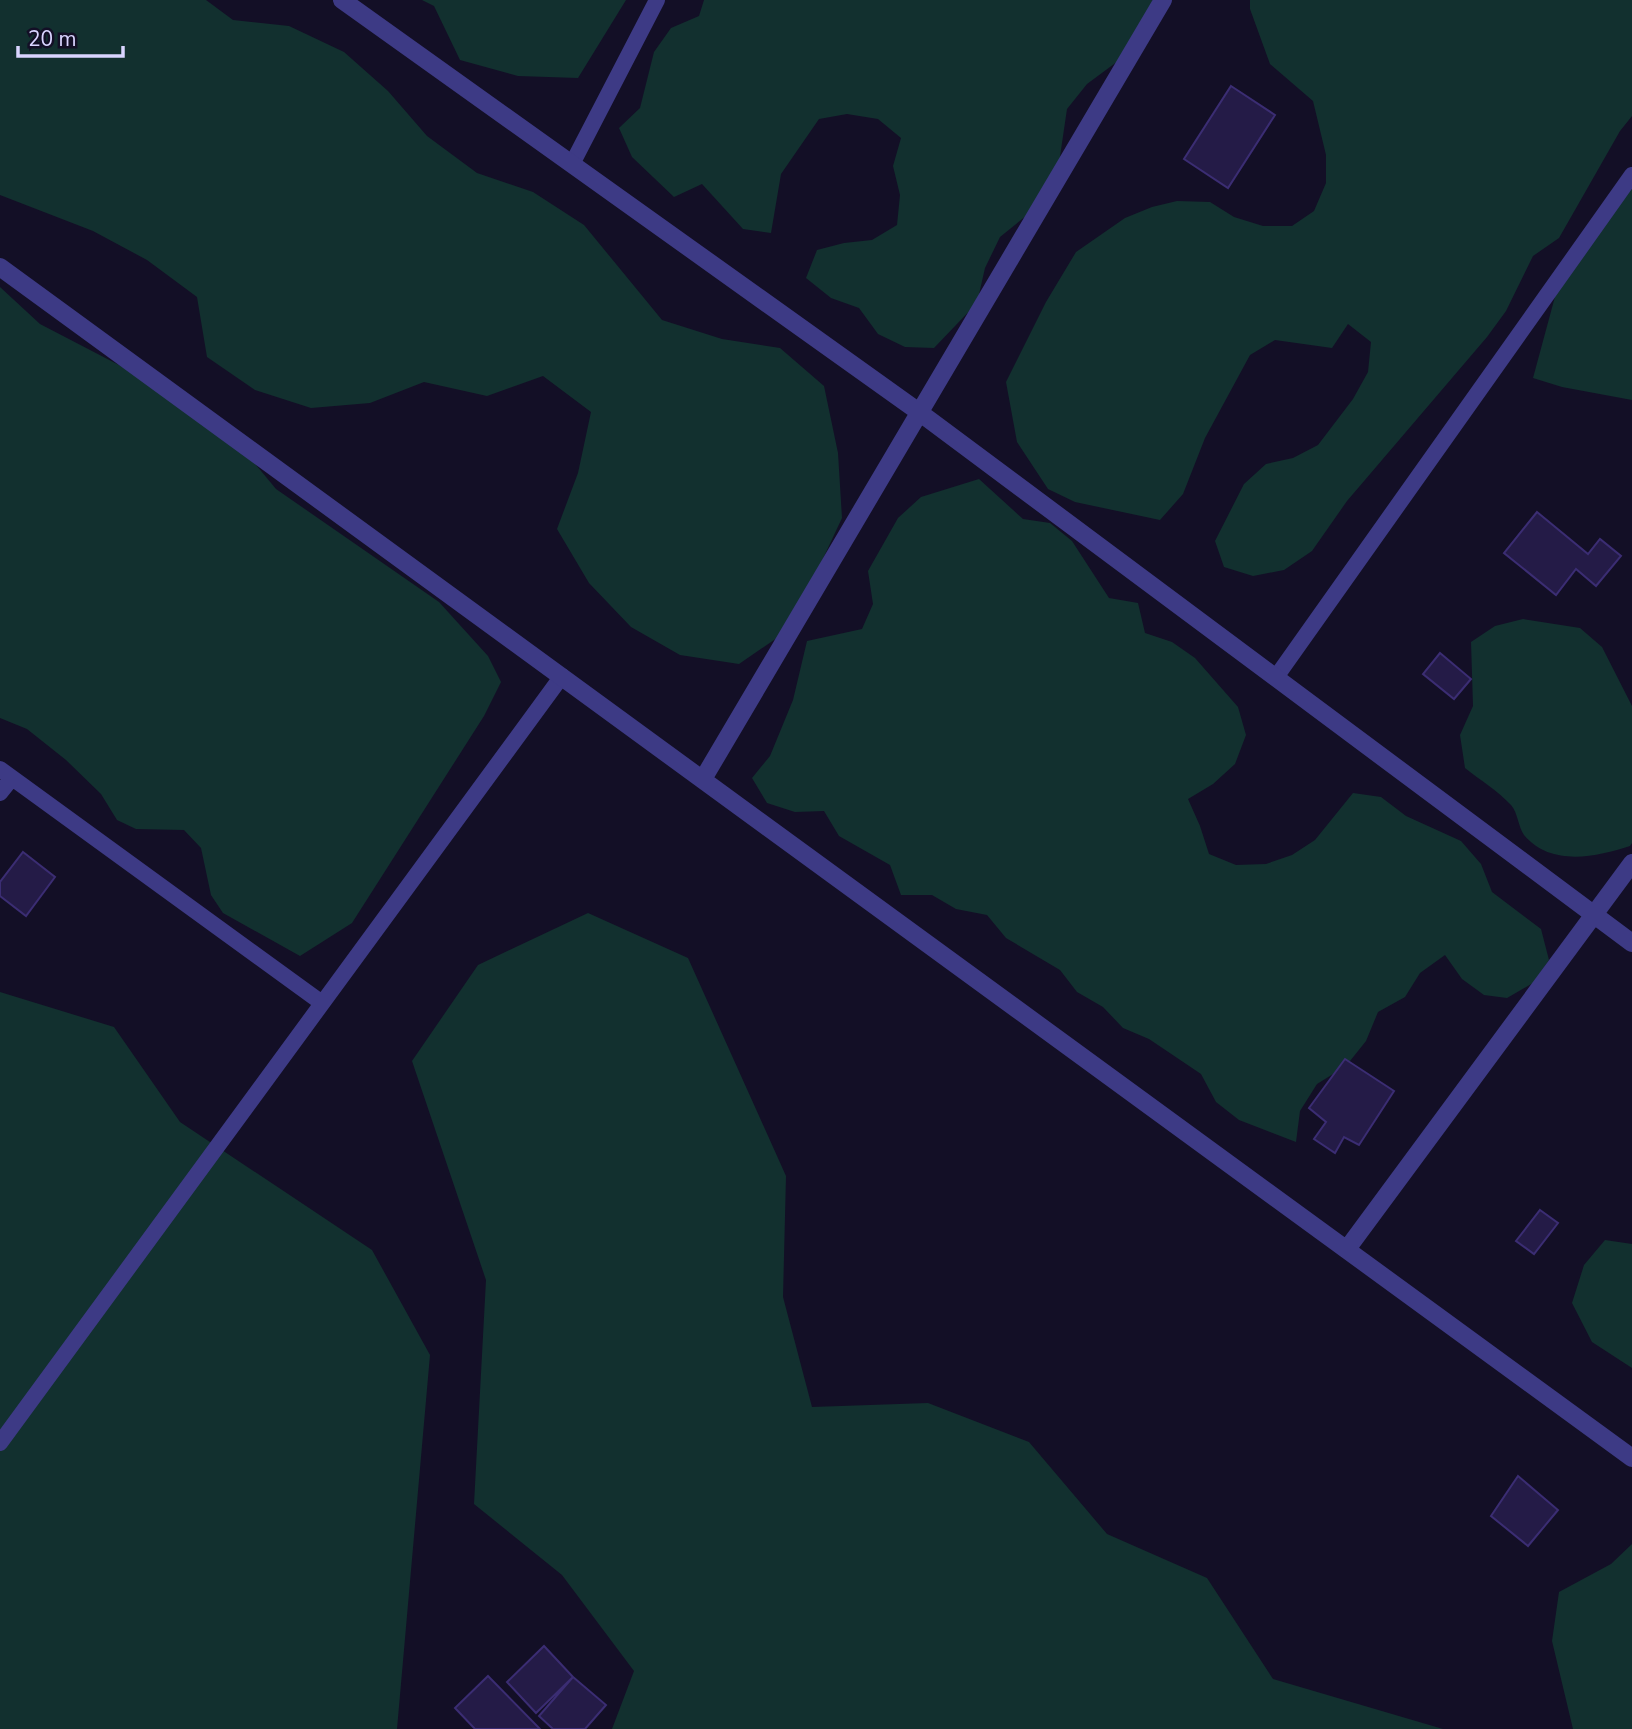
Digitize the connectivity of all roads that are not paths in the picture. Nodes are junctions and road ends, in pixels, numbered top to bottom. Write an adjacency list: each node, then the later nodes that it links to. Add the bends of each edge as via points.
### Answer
1 (342, 0): 4 (street)
2 (657, 0): 4 (lane)
3 (1163, 0): 7 (street)
4 (572, 164): 7 (street)
5 (1632, 175): 9 (lane)
6 (0, 267): 8 (street)
7 (919, 412): 9 (street); 11 (street)
8 (562, 676): 11 (street); 16 (lane)
9 (1276, 677): 14 (street)
10 (6, 774): 12 (lane); 16 (lane)
11 (703, 779): 17 (street)
12 (0, 793)
13 (1632, 863): 14 (street)
14 (1593, 916): 15 (street); 17 (street)
15 (1632, 943)
16 (322, 1003): 18 (lane)
17 (1347, 1249): 19 (street)
18 (0, 1443)
19 (1632, 1458)

